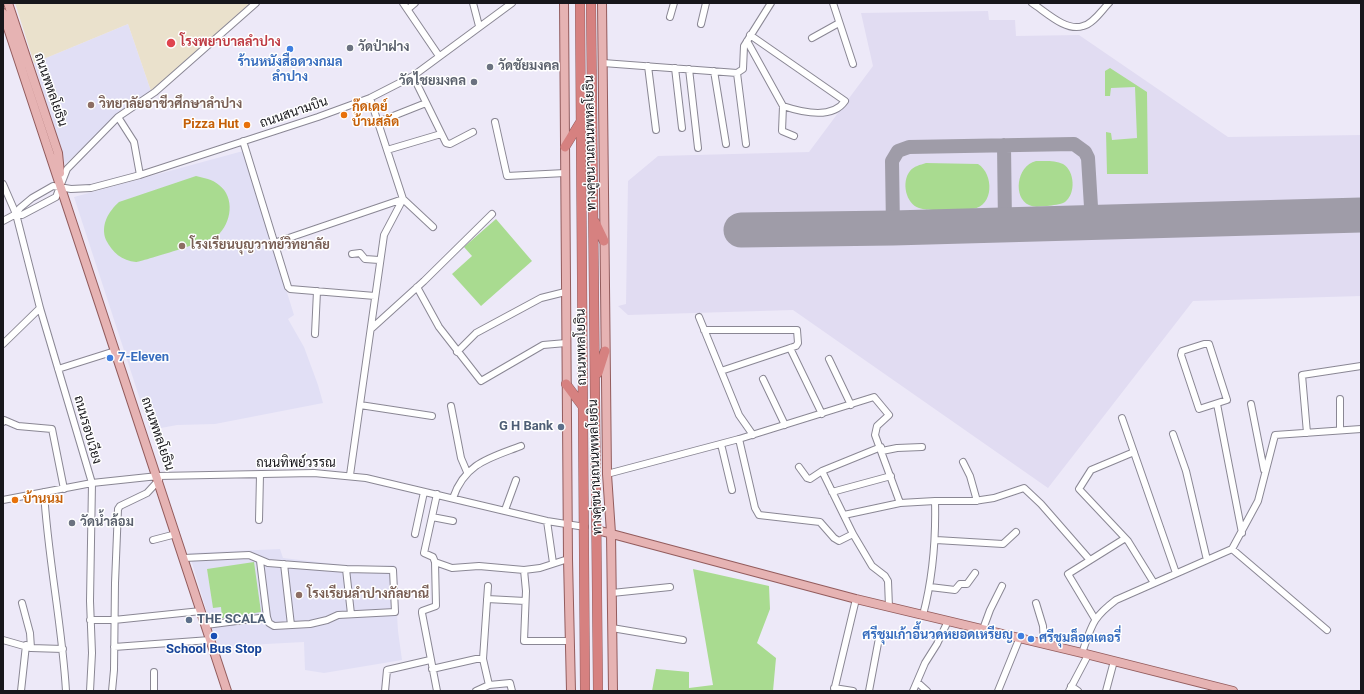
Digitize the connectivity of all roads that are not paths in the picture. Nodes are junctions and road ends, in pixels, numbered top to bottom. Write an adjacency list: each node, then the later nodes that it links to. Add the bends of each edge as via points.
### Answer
1 (8, 3): 25 (main road, ถนนพหลโยธิน)
2 (256, 3): 38 (street, via 155,92)
3 (403, 3): 17 (street)
4 (415, 3): 17 (street)
5 (473, 3): 22 (street)
6 (512, 3): 22 (street, ถนนสนามบิน)
7 (564, 3): 50 (main road, ทางคู่ขนานถนนพหลโยธิน)
8 (580, 3): 39 (highway, ถนนพหลโยธิน)
9 (592, 3): 60 (highway, ถนนพหลโยธิน)
10 (602, 3): 27 (main road, ทางคู่ขนานถนนพหลโยธิน)
11 (674, 3): 19 (street)
12 (706, 3): 21 (street)
13 (771, 3): 23 (street)
14 (833, 3): 20 (street)
15 (1032, 3): 16 (street, via 1064,24 1075,27 1090,22)
16 (1109, 3)
17 (408, 9): 26 (street)
18 (3, 13): 25 (main road, ถนนพหลโยธิน)
19 (670, 17)
20 (839, 23): 24 (street); 28 (street)
21 (701, 24)
22 (479, 26): 26 (street, ถนนสนามบิน)
23 (749, 38): 33 (street, via 744,46 743,69); 37 (street); 37 (street, via 845,100 836,109 824,112 803,112)
24 (812, 38)
25 (19, 48): 56 (main road, ถนนพหลโยธิน)
26 (439, 56): 34 (street, ถนนสนามบิน)
27 (603, 63): 29 (street); 63 (main road, ทางคู่ขนานถนนพหลโยธิน)
28 (853, 64)
29 (648, 66): 30 (street); 43 (street)
30 (675, 68): 31 (street); 42 (street)
31 (689, 69): 32 (street); 51 (street)
32 (714, 71): 33 (street); 48 (street)
33 (737, 73): 49 (street)
34 (413, 76): 35 (street, ถนนสนามบิน); 36 (street)
35 (370, 98): 40 (street); 47 (street, ถนนสนามบิน)
36 (426, 103): 40 (street); 45 (street)
37 (783, 106): 46 (street, via 782,131)
38 (118, 117): 54 (street, via 134,142); 56 (street, via 67,168)
39 (581, 120): 50 (highway); 95 (highway, ถนนพหลโยธิน)
40 (378, 122): 52 (street)
41 (495, 122): 53 (street, via 507,176)
42 (682, 128)
43 (656, 130)
44 (473, 132): 45 (street, via 450,144 446,143)
45 (441, 134): 52 (street)
46 (794, 136)
47 (243, 141): 54 (street, ถนนสนามบิน); 64 (street)
48 (726, 144)
49 (746, 144)
50 (565, 147): 53 (main road, ทางคู่ขนานถนนพหลโยธิน)
51 (698, 148)
52 (388, 150): 57 (street)
53 (564, 173): 69 (main road, ทางคู่ขนานถนนพหลโยธิน)
54 (140, 175): 56 (street, ถนนสนามบิน, via 91,188 71,190)
55 (3, 184): 58 (street, ถนนรอบเวียง)
56 (60, 186): 58 (street, via 53,186 32,198); 58 (street, via 56,197 22,214); 79 (main road, ถนนพหลโยธิน)
57 (403, 199): 62 (street); 64 (street); 66 (street, via 384,235)
58 (16, 214): 61 (street); 71 (street, ถนนรอบเวียง)
59 (492, 214): 67 (street)
60 (593, 219): 63 (highway); 86 (highway, ถนนพหลโยธิน)
61 (3, 221)
62 (433, 227)
63 (604, 241): 81 (main road, ทางคู่ขนานถนนพหลโยธิน)
64 (274, 242): 68 (street, via 288,287)
65 (352, 254): 66 (street, via 360,253 365,259)
66 (379, 260): 70 (street)
67 (417, 287): 73 (street); 80 (street, via 439,327)
68 (317, 291): 70 (street); 75 (street)
69 (565, 292): 76 (main road, ทางคู่ขนานถนนพหลโยธิน); 80 (street, via 541,298 476,333)
70 (375, 296): 73 (street)
71 (40, 308): 77 (street); 84 (street, ถนนรอบเวียง)
72 (699, 317): 74 (street)
73 (371, 329): 92 (street)
74 (704, 330): 78 (street, via 795,328 798,331 798,345); 85 (street)
75 (315, 334)
76 (566, 343): 80 (street, via 543,345 481,381); 88 (main road, ทางคู่ขนานถนนพหลโยธิน)
77 (3, 344)
78 (790, 348): 85 (street); 96 (street)
79 (115, 351): 84 (street); 121 (main road, ถนนพหลโยธิน)
80 (457, 352)
81 (605, 352): 86 (highway); 117 (main road, ทางคู่ขนานถนนพหลโยธิน)
82 (829, 358): 93 (street)
83 (1361, 366): 103 (street, via 1302,375)
84 (58, 369): 123 (street, ถนนรอบเวียง)
85 (721, 371): 105 (street, via 739,415)
86 (595, 379): 143 (highway, ถนนพหลโยธิน)
87 (763, 379): 100 (street)
88 (566, 384): 95 (highway); 141 (main road, ทางคู่ขนานถนนพหลโยธิน)
89 (1340, 399): 102 (street)
90 (1217, 404): 90 (street, via 1199,409 1182,352 1209,344 1227,400); 146 (street)
91 (1251, 404): 115 (street)
92 (360, 405): 97 (street); 119 (street)
93 (851, 405): 96 (street); 110 (street, via 874,398 888,412 889,418 877,426 875,431)
94 (451, 406): 116 (street, via 461,458)
95 (584, 408): 142 (highway, ถนนพหลโยธิน)
96 (822, 414): 100 (street)
97 (432, 416)
98 (1122, 418): 111 (street)
99 (3, 422): 124 (street, via 4,420 18,426 52,429)
100 (785, 425): 105 (street)
101 (1361, 429): 102 (street)
102 (1340, 430): 103 (street)
103 (1307, 433): 115 (street, via 1275,435)
104 (1174, 434): 157 (street, via 1186,471)
105 (753, 435): 106 (street)
106 (739, 439): 107 (street); 149 (street, via 755,508 759,515 820,522 840,541)
107 (721, 444): 117 (street); 125 (street)
108 (521, 446): 116 (street, via 487,460)
109 (922, 447): 110 (street)
110 (881, 449): 114 (street); 120 (street)
111 (1134, 452): 150 (street, via 1091,470 1079,489); 165 (street)
112 (963, 462): 133 (street)
113 (799, 467): 114 (street, via 808,479)
114 (822, 471): 128 (street)
115 (1265, 471): 146 (street, via 1258,501)
116 (467, 472): 130 (street)
117 (606, 474): 145 (main road, ทางคู่ขนานถนนพหลโยธิน)
118 (260, 475): 119 (street, ถนนทิพย์วรรณ); 121 (street, ถนนทิพย์วรรณ); 138 (street)
119 (350, 475): 127 (street, ถนนทิพย์วรรณ)
120 (891, 476): 128 (street); 134 (street)
121 (158, 478): 123 (street, ถนนทิพย์วรรณ); 147 (main road, ถนนพหลโยธิน); 184 (street, via 147,493 119,507)
122 (516, 480): 135 (street)
123 (92, 483): 124 (street, ถนนทิพย์วรรณ); 183 (street, ถนนรอบเวียง)
124 (64, 489): 126 (street, ถนนทิพย์วรรณ)
125 (732, 490)
126 (44, 492): 131 (street, ถนนทิพย์วรรณ); 200 (street, via 55,598)
127 (424, 492): 129 (street, ถนนทิพย์วรรณ); 148 (street)
128 (832, 492): 136 (street)
129 (436, 494): 130 (street, ถนนทิพย์วรรณ); 137 (street)
130 (453, 498): 135 (street, ถนนทิพย์วรรณ)
131 (3, 500)
132 (935, 501): 133 (street); 134 (street); 152 (street)
133 (977, 501): 156 (street, via 1024,488)
134 (900, 503): 136 (street)
135 (505, 510): 140 (street, ถนนทิพย์วรรณ)
136 (844, 515): 149 (street)
137 (432, 517): 139 (street); 159 (street, via 424,553 433,557)
138 (259, 520)
139 (453, 521)
140 (546, 521): 141 (street, ถนนทิพย์วรรณ); 160 (street)
141 (567, 525): 142 (street, ถนนทิพย์วรรณ); 155 (main road, ทางคู่ขนานถนนพหลโยธิน)
142 (585, 527): 143 (highway); 210 (highway, ถนนพหลโยธิน)
143 (597, 530): 145 (main road); 223 (highway, ถนนพหลโยธิน)
144 (1016, 532): 152 (street, via 1003,544)
145 (611, 533): 171 (main road, ทางคู่ขนานถนนพหลโยธิน); 173 (main road)
146 (1242, 533): 153 (street)
147 (176, 534): 151 (street); 154 (main road, ถนนพหลโยธิน)
148 (415, 534)
149 (853, 534): 177 (street, via 872,566 888,581)
150 (1124, 539): 156 (street); 166 (street, via 1141,560)
151 (153, 540)
152 (936, 540): 170 (street)
153 (1232, 549): 157 (street); 190 (street)
154 (184, 558): 158 (street, via 249,555); 178 (main road, ถนนพหลโยธิน)
155 (568, 559): 160 (street); 196 (main road, ทางคู่ขนานถนนพหลโยธิน)
156 (1089, 559): 182 (street, via 1068,574)
157 (1207, 560): 165 (street)
158 (260, 561): 161 (street); 181 (street)
159 (435, 562): 163 (street, via 452,568 479,566); 202 (street, via 436,606 422,611)
160 (554, 563): 163 (street)
161 (284, 564): 162 (street); 187 (street)
162 (346, 570): 179 (street); 179 (street, via 393,570 395,612)
163 (524, 570): 174 (street)
164 (975, 573): 170 (street, via 967,584 960,584 955,590)
165 (1176, 574): 166 (street)
166 (1154, 583): 182 (street, via 1116,600)
167 (488, 586): 172 (street)
168 (1002, 586): 189 (street)
169 (670, 587): 171 (street)
170 (930, 587): 180 (street)
171 (612, 593): 188 (main road, ทางคู่ขนานถนนพหลโยธิน)
172 (487, 599): 174 (street); 203 (street)
173 (856, 599): 177 (main road); 211 (street)
174 (525, 601): 196 (street, via 524,641)
175 (22, 603): 198 (street, via 30,633)
176 (1036, 603): 197 (street)
177 (889, 607): 180 (main road)
178 (201, 612): 184 (street); 186 (main road, ถนนพหลโยธิน)
179 (351, 614): 187 (street, via 338,615 310,624)
180 (923, 615): 185 (main road)
181 (268, 617): 186 (street); 187 (street, via 269,623 274,626)
182 (1095, 619): 201 (street)
183 (90, 620): 184 (street); 214 (street, ถนนรอบเวียง)
184 (114, 620): 199 (street)
185 (948, 621): 189 (main road); 207 (street, via 924,663)
186 (206, 625): 194 (main road, ถนนพหลโยธิน)
187 (291, 625)
188 (612, 628): 195 (street); 224 (main road, ทางคู่ขนานถนนพหลโยธิน)
189 (983, 630): 191 (main road)
190 (1327, 630)
191 (1020, 637): 197 (main road); 229 (street)
192 (880, 638): 226 (street)
193 (3, 640): 198 (street)
194 (210, 640): 199 (street); 217 (main road, ถนนพหลโยธิน)
195 (684, 640)
196 (570, 641): 222 (main road, ทางคู่ขนานถนนพหลโยธิน)
197 (1044, 644): 201 (main road)
198 (28, 646): 200 (street); 212 (street)
199 (114, 648): 215 (street)
200 (64, 649): 213 (street)
201 (1085, 654): 204 (main road); 209 (street)
202 (430, 660): 205 (street); 218 (street, via 387,670)
203 (483, 660): 205 (street, via 476,659); 208 (street)
204 (1114, 661): 231 (street); 232 (main road)
205 (432, 669): 219 (street)
206 (154, 672): 216 (street)
207 (917, 682): 227 (street); 228 (street)
208 (489, 685): 220 (street); 221 (street, via 510,683)
209 (1070, 689): 230 (street)
210 (585, 690)
211 (834, 690): 225 (street)
212 (21, 691)
213 (66, 691)
214 (90, 691)
215 (112, 691)
216 (154, 691)
217 (227, 691)
218 (385, 691)
219 (437, 691)
220 (476, 691)
221 (512, 691)
222 (571, 691)
223 (598, 691)
224 (613, 691)
225 (853, 691)
226 (869, 691)
227 (913, 691)
228 (928, 691)
229 (998, 691)
230 (1078, 691)
231 (1106, 691)
232 (1233, 691)

